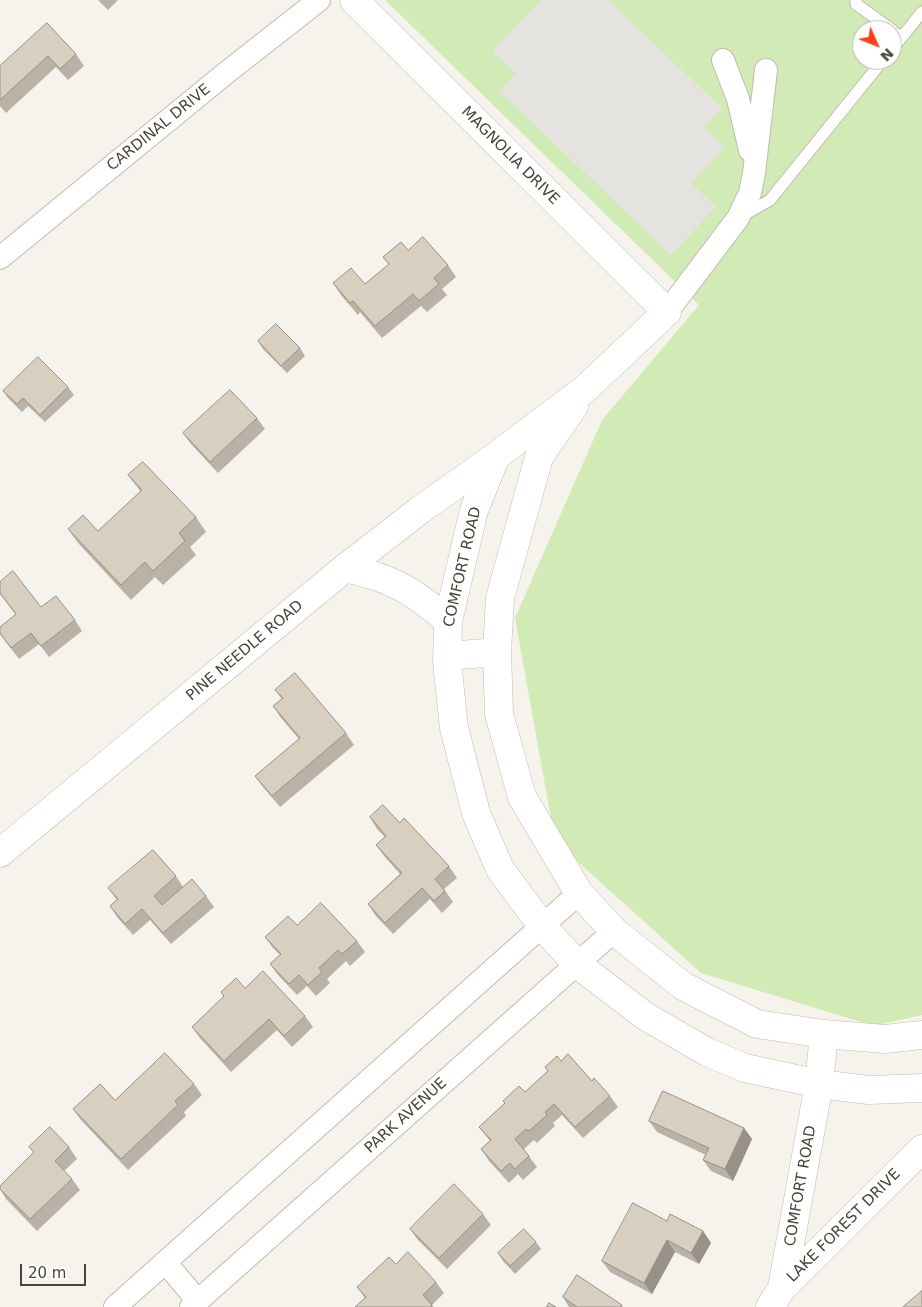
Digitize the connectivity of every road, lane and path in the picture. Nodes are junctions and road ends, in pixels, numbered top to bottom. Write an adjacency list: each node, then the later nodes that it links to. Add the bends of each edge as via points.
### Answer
1 (319, 0): 12 (street, CARDINAL DRIVE)
2 (354, 0): 13 (street, MAGNOLIA DRIVE)
3 (856, 0): 5 (lane, via 856,4)
4 (922, 12): 6 (lane)
5 (878, 20)
6 (902, 28)
7 (723, 60): 10 (street, via 743,117)
8 (766, 70): 10 (street)
9 (875, 70): 11 (lane, via 770,200)
10 (754, 173): 11 (street, via 750,193)
11 (738, 218): 13 (street)
12 (0, 258)
13 (667, 312): 14 (street)
14 (585, 389): 15 (street); 18 (street, via 540,458 500,598)
15 (496, 456): 16 (street, PINE NEEDLE ROAD); 17 (street, COMFORT ROAD, via 474,510)
16 (345, 568): 17 (street, via 374,574 400,585 427,602); 20 (street, PINE NEEDLE ROAD)
17 (448, 621): 19 (street, COMFORT ROAD)
18 (497, 652): 19 (street); 21 (street, via 499,714 522,797)
19 (448, 656): 22 (street, COMFORT ROAD, via 454,728 476,813 500,869)
20 (0, 854)
21 (579, 893): 22 (street); 23 (street)
22 (542, 926): 24 (street, COMFORT ROAD); 30 (street)
23 (614, 931): 24 (street, PARK AVENUE); 25 (street, via 684,986 757,1024)
24 (577, 964): 27 (street, COMFORT ROAD, via 646,1016 707,1052 745,1068); 32 (street, PARK AVENUE)
25 (824, 1034): 26 (street, via 885,1039); 27 (street, COMFORT ROAD)
26 (922, 1035)
27 (819, 1084): 28 (street, COMFORT ROAD, via 869,1090); 31 (street, COMFORT ROAD)
28 (922, 1088)
29 (922, 1149): 31 (street, LAKE FOREST DRIVE)
30 (165, 1262): 32 (street, PARK AVENUE); 33 (street)
31 (776, 1297)
32 (194, 1304)
33 (114, 1307)

